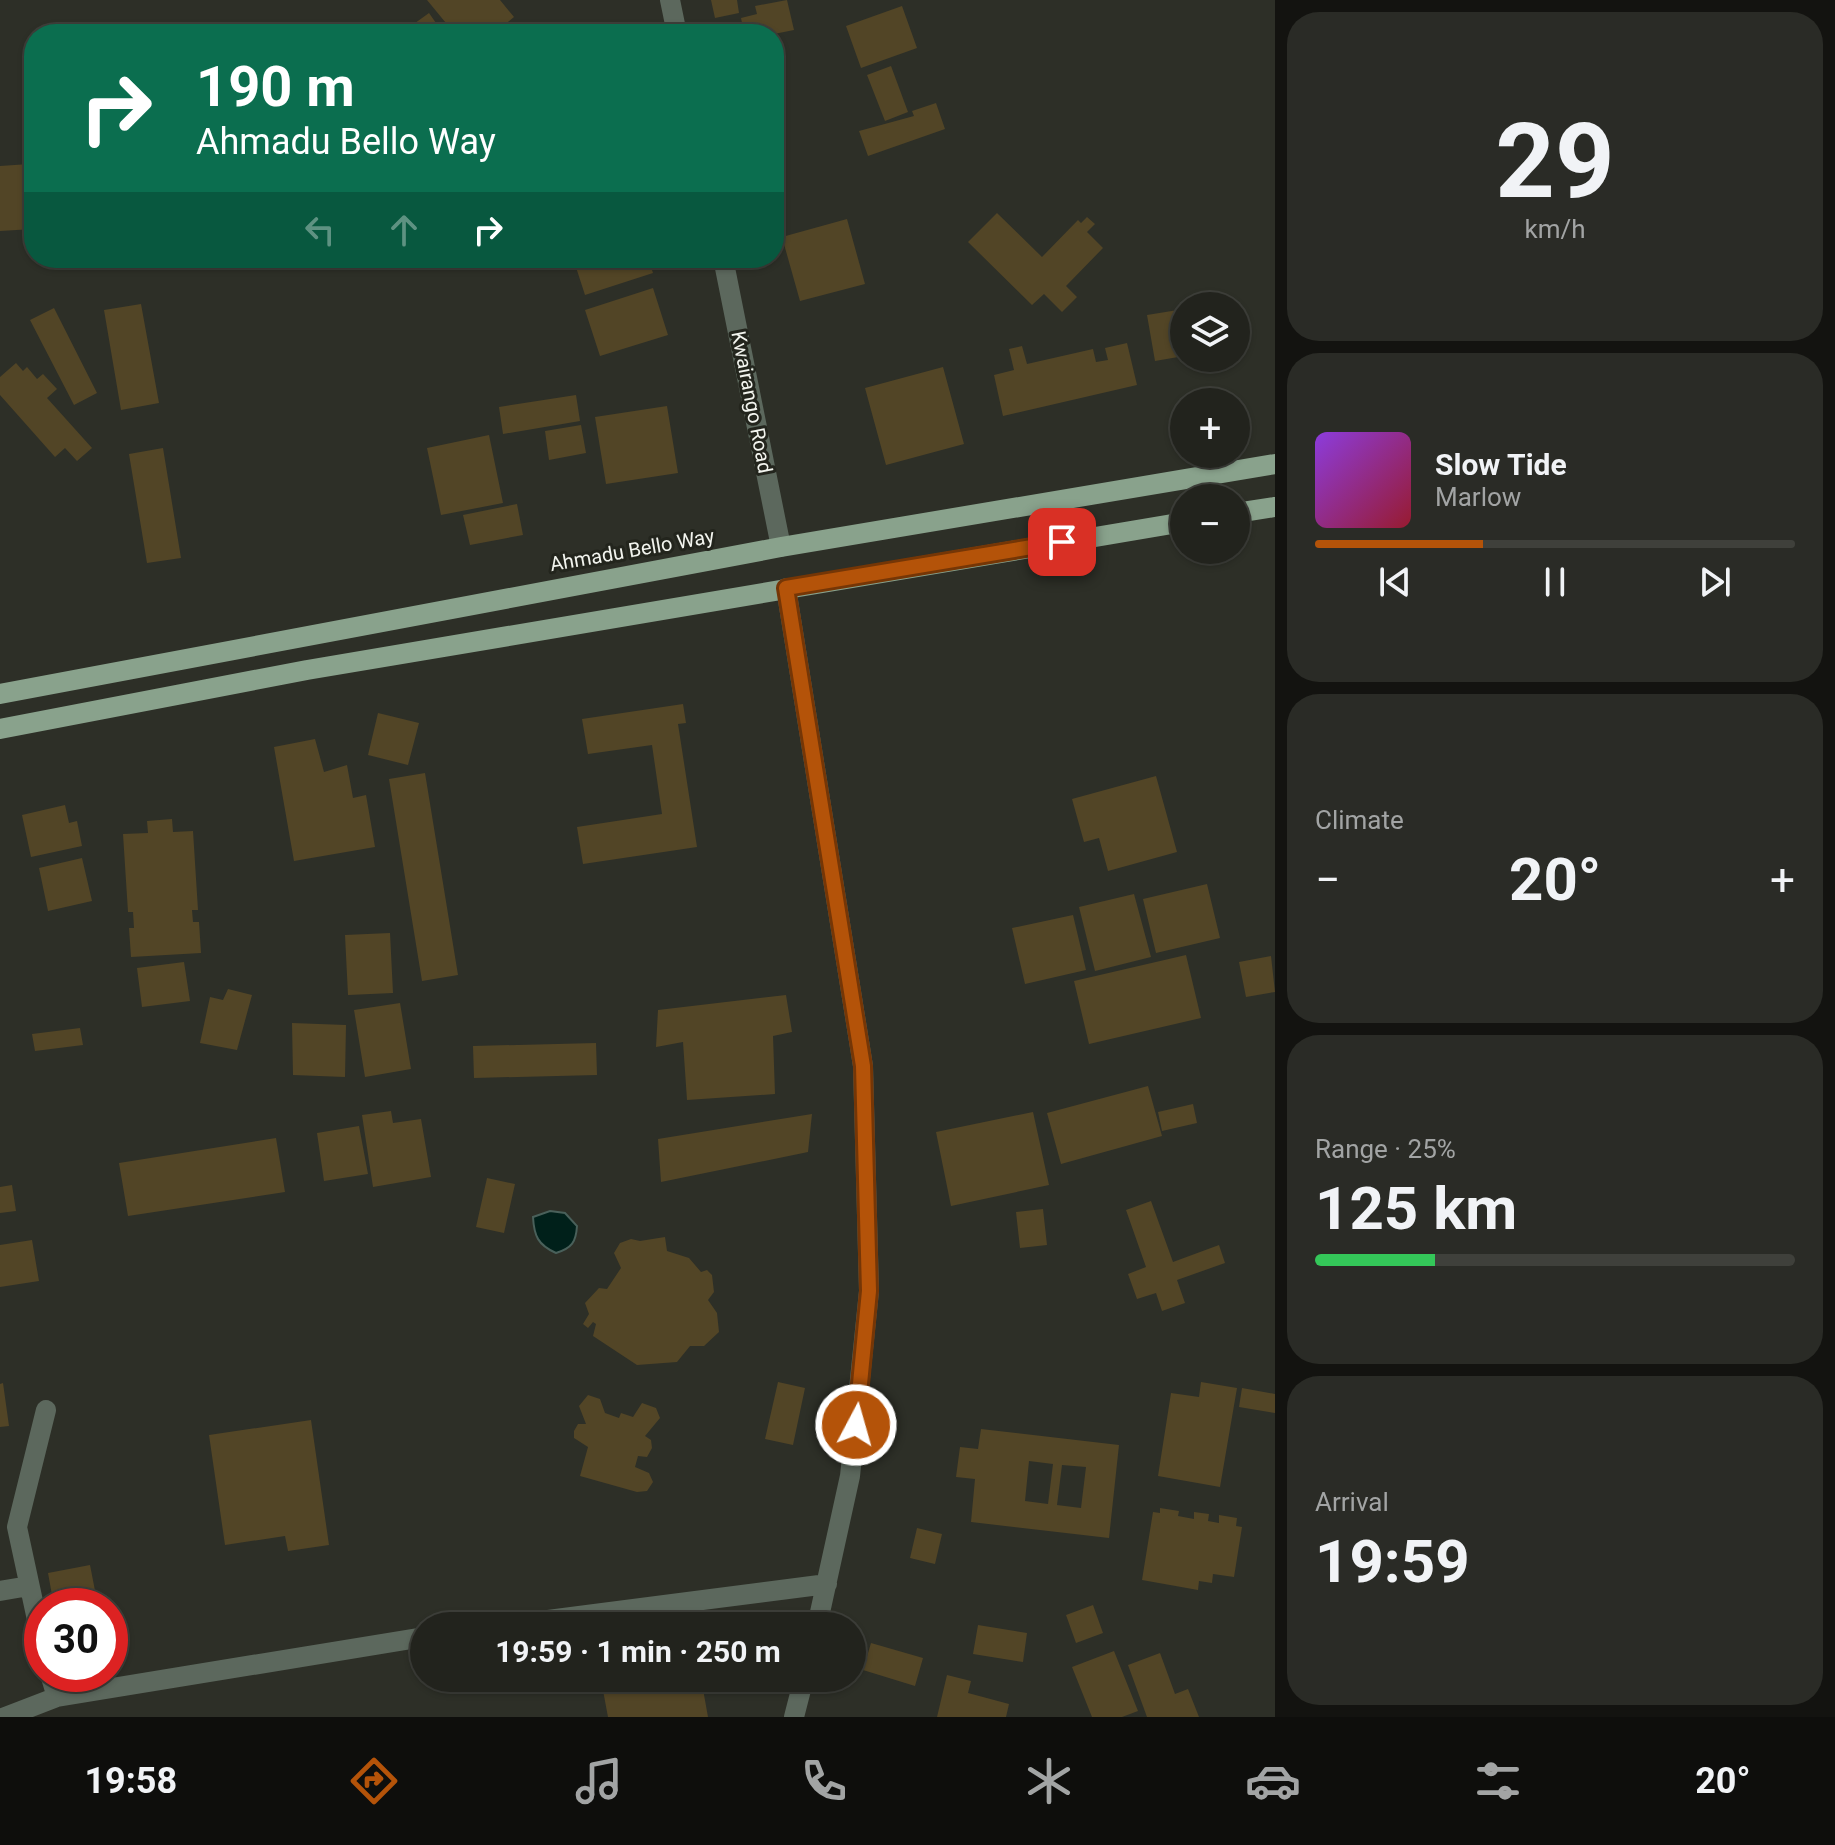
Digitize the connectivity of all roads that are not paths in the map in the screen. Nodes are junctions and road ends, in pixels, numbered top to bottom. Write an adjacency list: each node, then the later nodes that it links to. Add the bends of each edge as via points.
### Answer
1 (670, 0): 2 (street)
2 (675, 24)
3 (725, 268): 8 (street, Kwairango Road)
4 (1275, 464): 8 (main road, Ahmadu Bello Way)
5 (1275, 507): 6 (main road)
6 (1250, 511)
7 (1170, 524): 9 (main road)
8 (781, 547): 10 (main road, Ahmadu Bello Way)
9 (786, 588): 11 (main road); 14 (street, via 863,1066 869,1291 850,1476)
10 (0, 694)
11 (0, 729)
12 (46, 1410): 13 (street)
13 (8, 1529): 15 (street)
14 (827, 1584): 17 (street); 18 (street)
15 (29, 1586): 16 (street)
16 (0, 1591)
17 (609, 1612)
18 (820, 1612)
19 (410, 1639): 22 (street)
20 (55, 1692): 22 (street)
21 (800, 1692): 24 (street)
22 (57, 1697): 23 (street)
23 (5, 1717)
24 (794, 1717)

